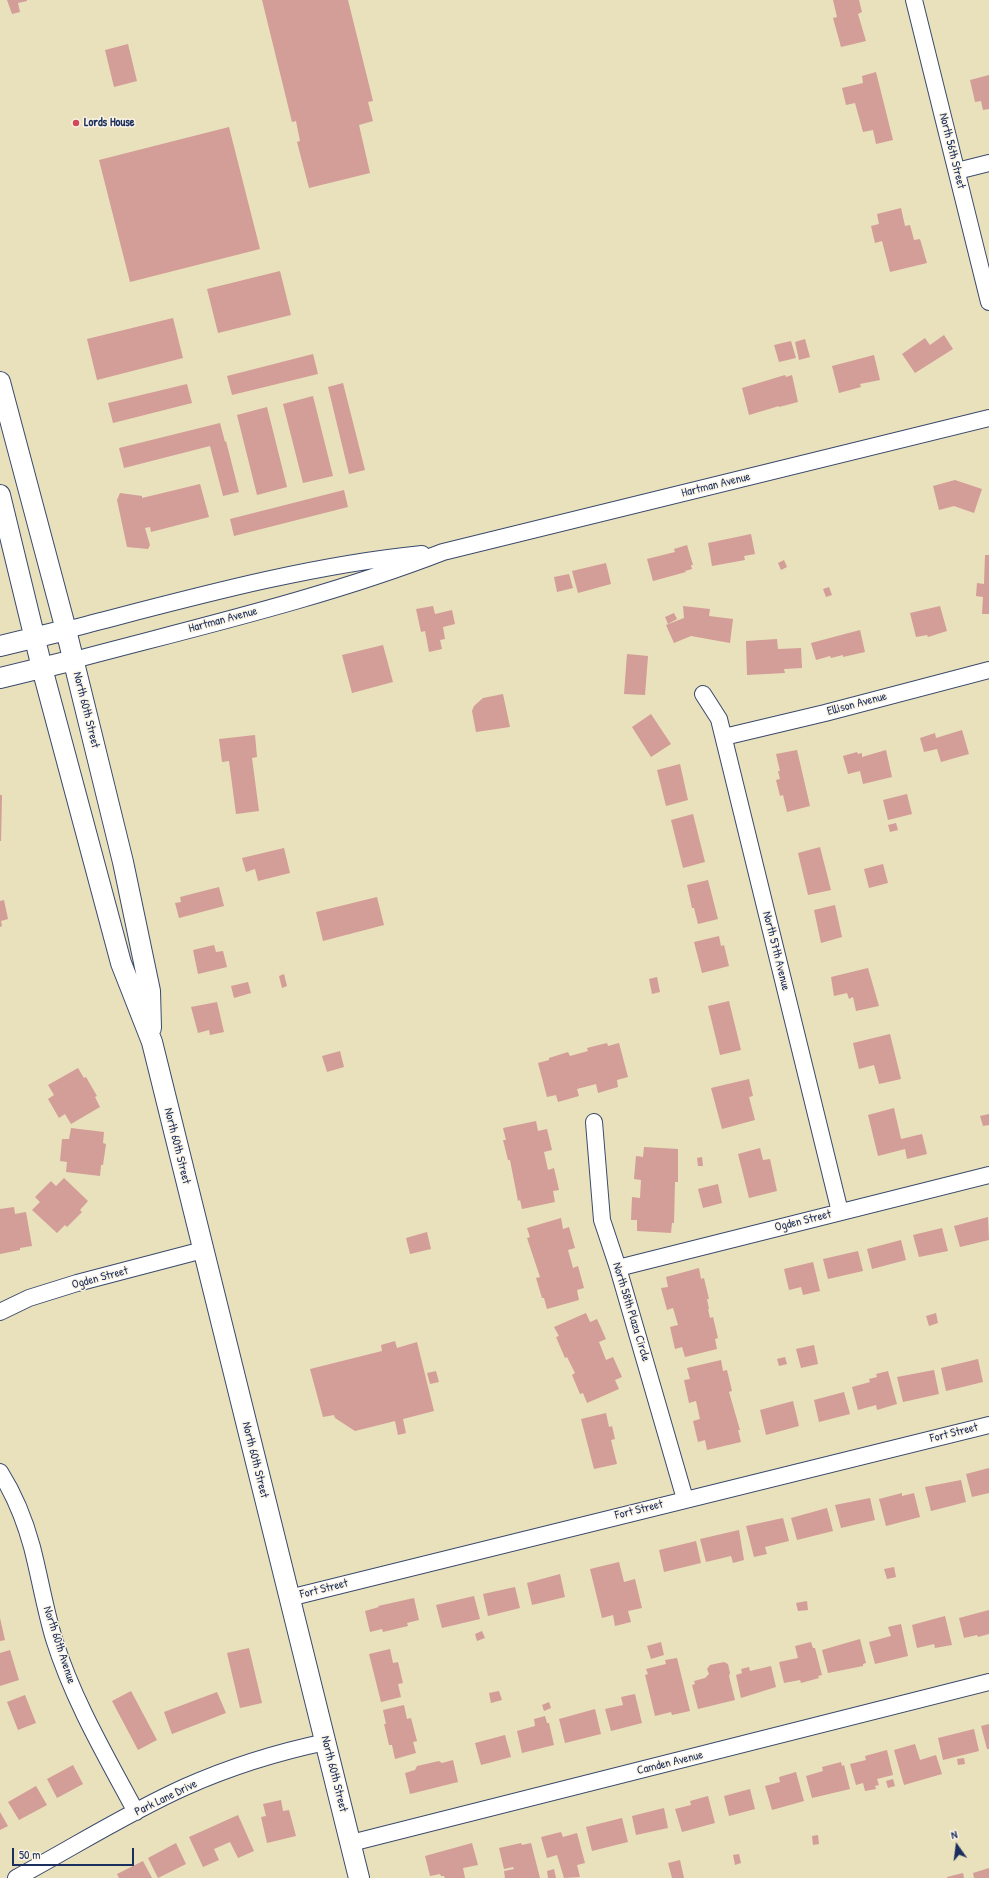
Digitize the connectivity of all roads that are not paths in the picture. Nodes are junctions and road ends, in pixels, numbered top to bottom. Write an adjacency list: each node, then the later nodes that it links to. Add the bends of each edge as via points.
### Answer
1 (914, 0): 3 (street, North 56th Street)
2 (989, 163): 3 (street)
3 (957, 171): 4 (street, North 56th Street)
4 (989, 302)
5 (0, 382): 9 (main road, North 60th Street)
6 (989, 418): 8 (street, Hartman Avenue)
7 (0, 495): 10 (main road, North 60th Street)
8 (443, 552): 9 (street, Hartman Avenue, via 383,558 253,583); 12 (street, Hartman Avenue, via 387,573 251,613)
9 (66, 630): 10 (main road, Hartman Avenue); 12 (main road, North 60th Street)
10 (35, 638): 11 (main road, Hartman Avenue); 13 (main road, North 60th Street)
11 (0, 646)
12 (74, 660): 13 (main road, Hartman Avenue); 18 (main road, North 60th Street, via 123,862 150,991)
13 (42, 668): 15 (main road, Hartman Avenue); 18 (main road, North 60th Street, via 121,962)
14 (989, 670): 17 (street, Ellison Avenue)
15 (0, 678)
16 (703, 694): 17 (street, North 57th Avenue, via 719,719)
17 (724, 737): 21 (street, North 57th Avenue)
18 (152, 1042): 22 (main road, North 60th Street)
19 (594, 1122): 23 (street, North 58th Plaza Circle, via 602,1220)
20 (989, 1175): 21 (street, Ogden Street)
21 (840, 1212): 23 (street, Ogden Street)
22 (203, 1250): 24 (street, Ogden Street, via 77,1283 29,1298); 28 (main road, North 60th Street)
23 (618, 1268): 27 (street, North 58th Plaza Circle)
24 (0, 1312)
25 (989, 1424): 27 (street, Fort Street)
26 (0, 1472): 31 (street, North 60th Avenue, via 15,1501 32,1546 47,1614 67,1676)
27 (685, 1499): 28 (street, Fort Street)
28 (289, 1598): 30 (main road, North 60th Street)
29 (989, 1682): 32 (street, Camden Avenue)
30 (326, 1742): 31 (street, Park Lane Drive, via 296,1748 222,1771); 32 (main road, North 60th Street)
31 (136, 1812): 33 (street, Park Lane Drive)
32 (351, 1843): 35 (main road, North 60th Street)
33 (42, 1872): 34 (street, Park Lane Drive)
34 (16, 1878)
35 (359, 1878)

